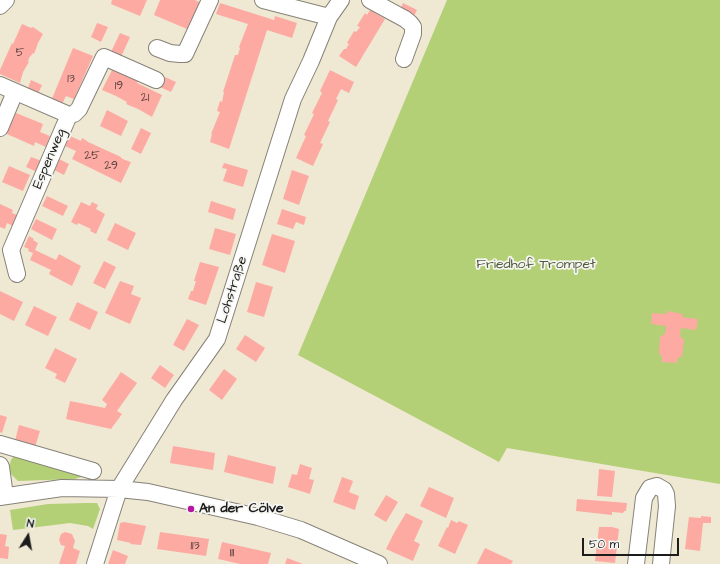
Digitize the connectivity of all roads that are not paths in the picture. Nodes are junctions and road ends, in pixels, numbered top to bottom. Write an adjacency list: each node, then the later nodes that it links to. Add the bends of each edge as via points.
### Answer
1 (6, 0): 6 (street)
2 (210, 0): 8 (street, via 186,54 170,53)
3 (263, 0): 7 (street)
4 (341, 0): 7 (street, Lohstraße)
5 (370, 0): 9 (street, via 410,23 413,34)
6 (0, 6)
7 (329, 17): 19 (street, Lohstraße, via 293,98 217,340 174,400)
8 (157, 48)
9 (404, 59)
10 (156, 80): 13 (street, via 104,57 78,109)
11 (0, 85): 12 (street, Espenweg)
12 (15, 92): 13 (street, Espenweg); 14 (street)
13 (69, 115): 15 (street, Espenweg, via 11,250)
14 (0, 128)
15 (17, 274)
16 (0, 444): 18 (street)
17 (0, 464): 20 (street)
18 (93, 471)
19 (119, 489): 20 (street, via 62,488); 21 (street, Lohstraße); 22 (street, via 164,494 258,517 301,530)
20 (2, 496)
21 (95, 564)
22 (378, 564)
23 (636, 564): 24 (street, via 644,498 650,488 658,486 666,494)
24 (661, 564)

